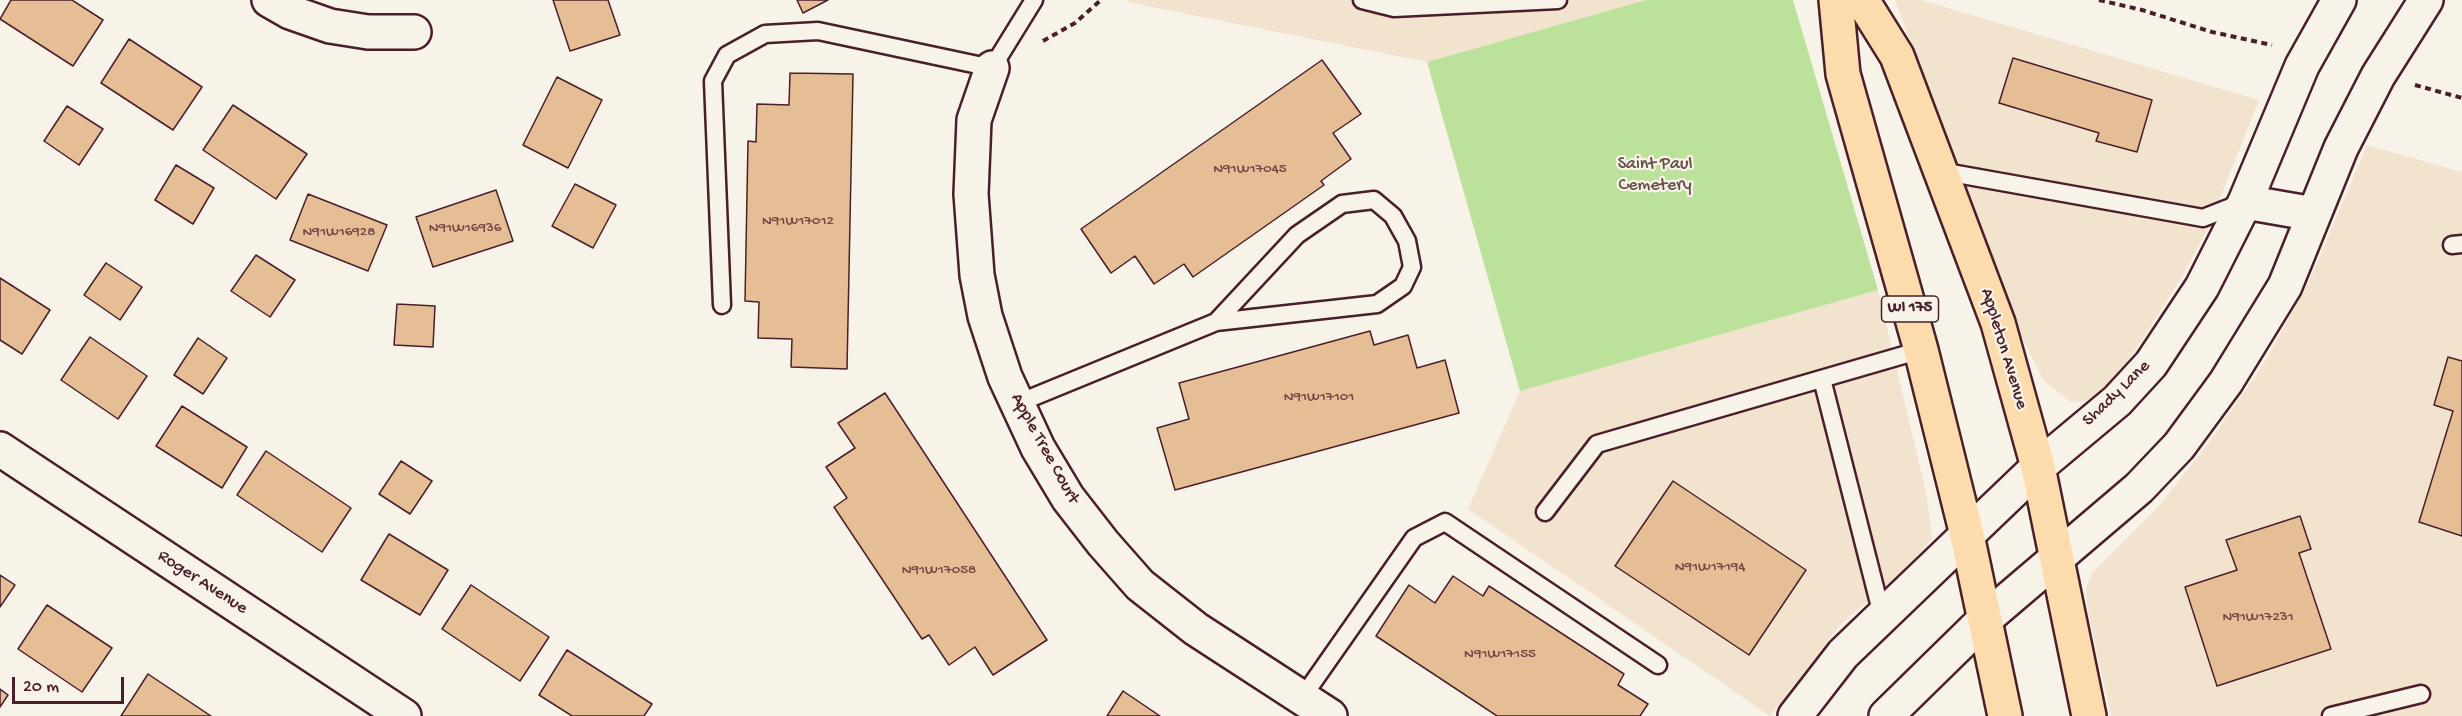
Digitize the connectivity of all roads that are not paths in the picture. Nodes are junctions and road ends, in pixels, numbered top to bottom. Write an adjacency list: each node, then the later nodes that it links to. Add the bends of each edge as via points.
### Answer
1 (269, 0): 9 (street, via 330,26 368,32)
2 (1034, 0): 10 (lane)
3 (1362, 0): 4 (lane, via 1394,8)
4 (1558, 0)
5 (1836, 0): 16 (main road, WI 175, via 1843,74)
6 (1863, 0): 11 (main road, Appleton Avenue, via 1897,56)
7 (2340, 0): 12 (street, Shady Lane, via 2309,52)
8 (2426, 0): 13 (street, via 2378,76 2341,148)
9 (414, 32)
10 (992, 68): 14 (lane, via 818,31 765,34 727,55 713,81); 18 (street, Apple Tree Court, via 974,120 971,194 977,275 985,316)
11 (1940, 171): 12 (lane, via 2203,218); 20 (main road, Appleton Avenue, via 1998,323)
12 (2245, 202): 13 (street); 20 (street, Shady Lane, via 2202,287 2151,364 2116,401)
13 (2314, 214): 23 (street, via 2285,286 2226,382 2192,428 2139,488)
14 (722, 305)
15 (1216, 322): 15 (lane, via 1298,235 1342,204 1374,200 1393,216 1407,241 1412,267 1403,286 1377,304); 18 (lane)
16 (1921, 350): 17 (lane); 22 (main road, WI 175)
17 (1822, 379): 21 (lane, via 1597,444); 24 (lane)
18 (1016, 404): 28 (street, Apple Tree Court, via 1068,498 1140,585 1196,630)
19 (0, 449): 29 (street, Roger Avenue)
20 (2038, 467): 22 (street, Shady Lane); 23 (main road, Appleton Avenue)
21 (1545, 512)
22 (1967, 534): 24 (street, Shady Lane); 25 (main road, WI 175)
23 (2055, 560): 25 (street); 34 (main road, Appleton Avenue)
24 (1882, 615): 31 (street, Shady Lane, via 1843,654)
25 (1984, 620): 32 (street); 33 (main road, WI 175)
26 (1658, 665): 28 (lane, via 1445,522 1414,538)
27 (2421, 694): 35 (lane)
28 (1302, 698): 30 (street, Apple Tree Court)
29 (404, 716)
30 (1330, 716)
31 (1795, 716)
32 (1887, 716)
33 (2005, 716)
34 (2089, 716)
35 (2331, 716)

